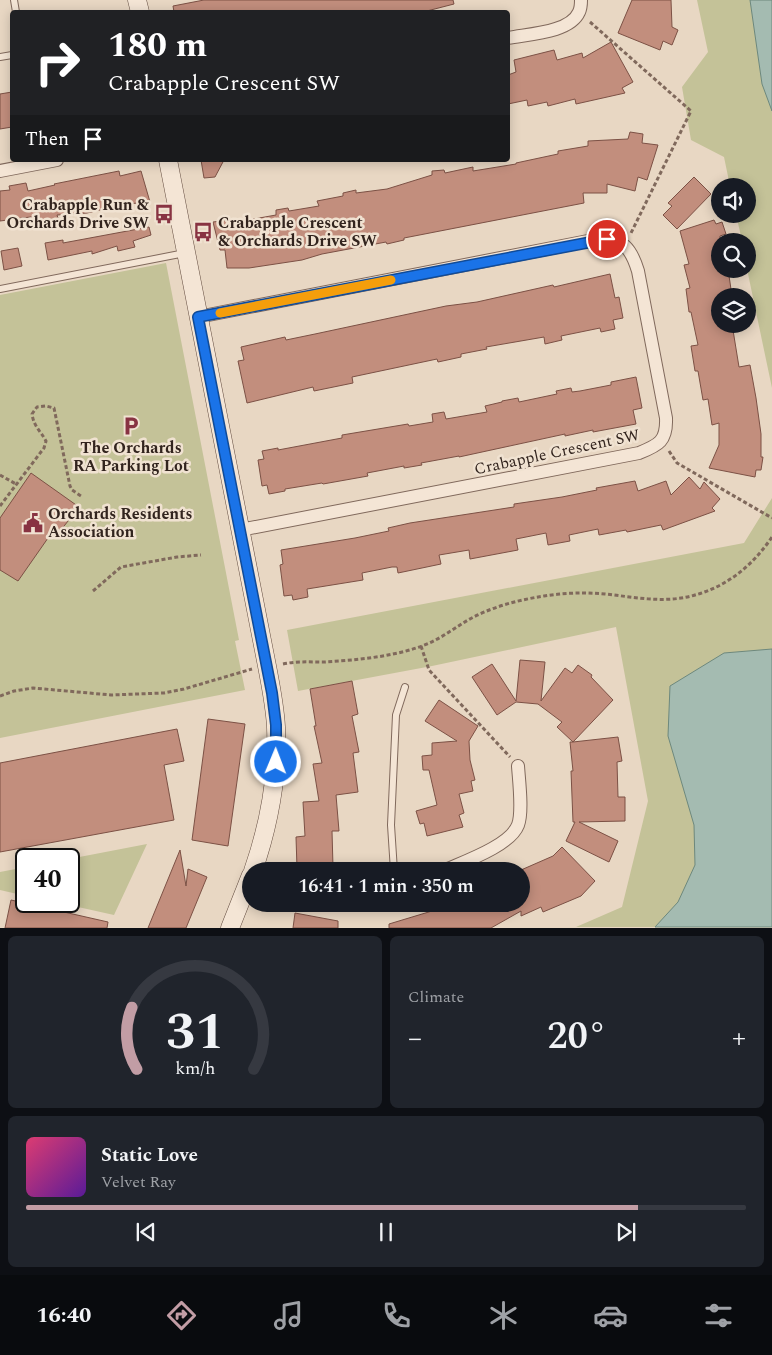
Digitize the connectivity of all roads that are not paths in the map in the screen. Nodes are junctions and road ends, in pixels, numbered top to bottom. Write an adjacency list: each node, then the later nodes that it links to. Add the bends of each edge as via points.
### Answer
1 (580, 6): 2 (street, via 570,23 560,28)
2 (510, 38)
3 (39, 162): 5 (street)
4 (168, 162): 6 (street)
5 (0, 171)
6 (186, 253): 7 (lane); 8 (street)
7 (0, 289)
8 (198, 317): 9 (street); 9 (street, Crabapple Crescent SW, via 598,239 615,240 624,245 631,252 638,271 667,428 662,441 656,446 639,453)
9 (240, 530): 12 (street, via 276,725 277,750 271,804)
10 (404, 687): 13 (lane, via 396,715 391,824)
11 (518, 766): 14 (street, via 520,814 514,831 496,846)
12 (256, 862)
13 (393, 862)
14 (462, 862)
15 (242, 899): 16 (street)
16 (230, 928)

